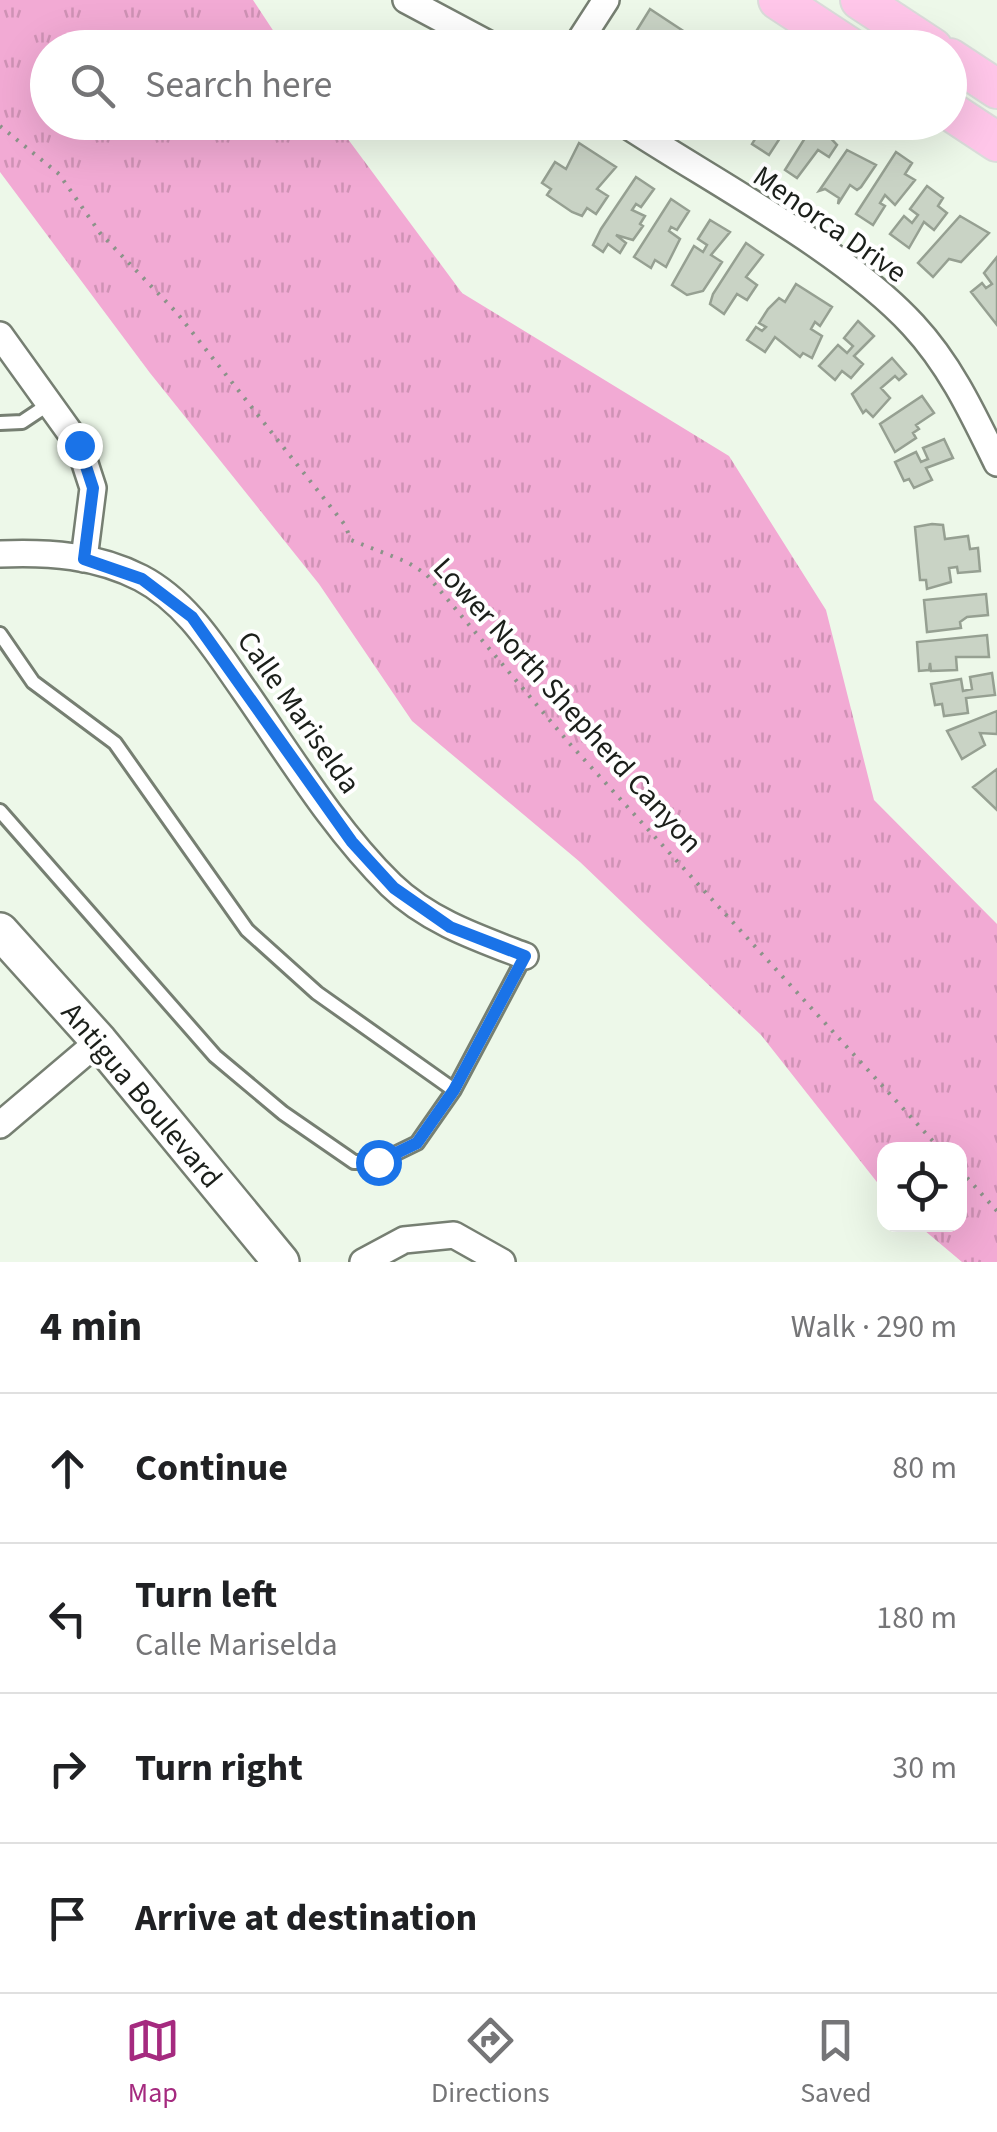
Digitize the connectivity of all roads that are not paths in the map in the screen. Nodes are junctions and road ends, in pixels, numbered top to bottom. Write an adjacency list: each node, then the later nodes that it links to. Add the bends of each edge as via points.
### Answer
1 (406, 0): 5 (street)
2 (606, 0): 6 (street)
3 (778, 0): 7 (main road)
4 (860, 0): 8 (main road)
5 (462, 30)
6 (587, 30)
7 (824, 30)
8 (906, 30)
9 (967, 69): 10 (main road)
10 (997, 89)
11 (967, 123): 13 (main road)
12 (650, 140): 17 (street, Menorca Drive, via 840,264 912,324 954,377)
13 (997, 142)
14 (0, 336): 15 (street)
15 (49, 404): 16 (lane, via 22,422); 19 (street, via 79,445 93,488)
16 (0, 423)
17 (997, 463)
18 (0, 554): 19 (street, Calle Mariselda, via 60,552)
19 (84, 559): 23 (street, Calle Mariselda, via 142,579 192,617 352,842 394,888 450,927)
20 (0, 634): 25 (lane, via 33,682 115,744 246,930 317,993)
21 (2, 819): 25 (lane, via 214,1056 354,1162 378,1162 417,1143)
22 (0, 931): 24 (main road, Antigua Boulevard)
23 (525, 956): 25 (lane)
24 (99, 1041): 26 (street); 27 (main road, Antigua Boulevard)
25 (454, 1090)
26 (0, 1125)
27 (281, 1262)
28 (363, 1262): 29 (street, via 404,1240 454,1235)
29 (502, 1262)

